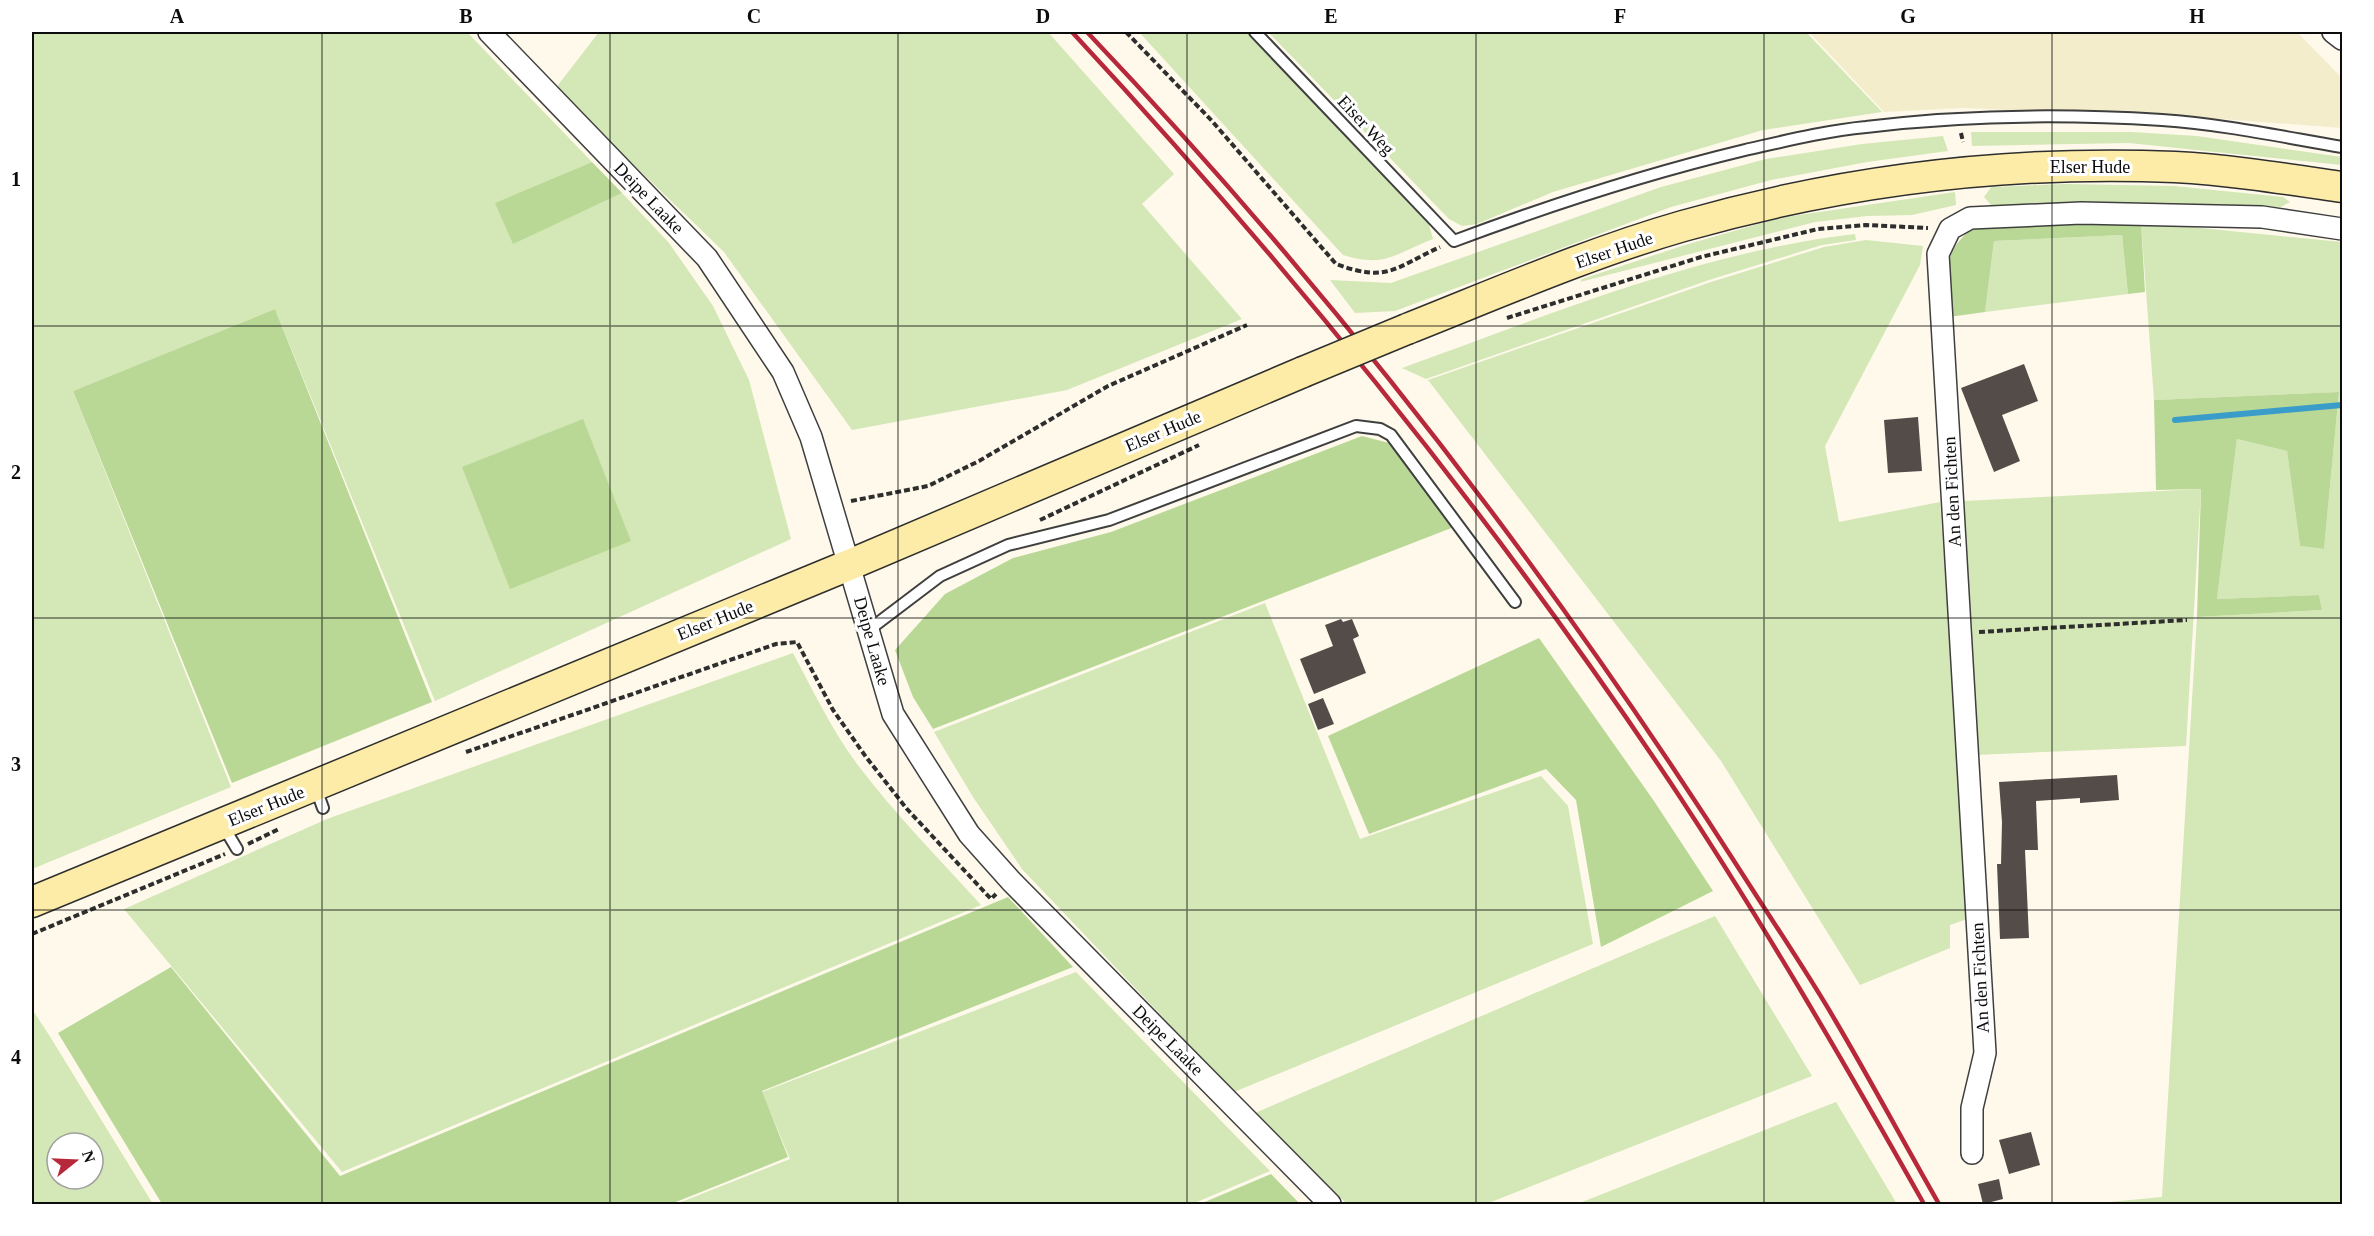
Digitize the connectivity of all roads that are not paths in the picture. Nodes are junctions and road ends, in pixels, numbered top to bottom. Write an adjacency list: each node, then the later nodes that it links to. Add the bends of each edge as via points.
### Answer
1 (489, 32): 8 (street, Deipe Laake, via 707,258 783,372 811,437)
2 (1255, 32): 5 (lane, Eiser Weg, via 1454,241 1549,205 1665,169 1864,127 1960,120 2129,118 2198,124)
3 (2333, 32): 4 (street)
4 (2343, 39)
5 (2343, 147)
6 (2343, 187): 8 (street, Elser Hude, bridge, via 2176,167 2096,166 1874,182 1774,201 1681,226 1548,273 1303,372)
7 (2343, 228): 14 (street, An den Fichten, via 2262,217 2081,213 1970,218 1950,229 1938,254 1985,1053 1972,1108)
8 (849, 565): 10 (street, Deipe Laake); 11 (street, Elser Hude, via 319,797)
9 (1515, 602): 10 (lane, via 1391,435 1380,429 1356,426 1109,520 1008,544 940,576)
10 (870, 629): 15 (street, Deipe Laake, via 893,714 969,834)
11 (222, 824): 12 (lane); 13 (street, Elser Hude)
12 (237, 849)
13 (32, 902)
14 (1972, 1153)
15 (1330, 1204)

